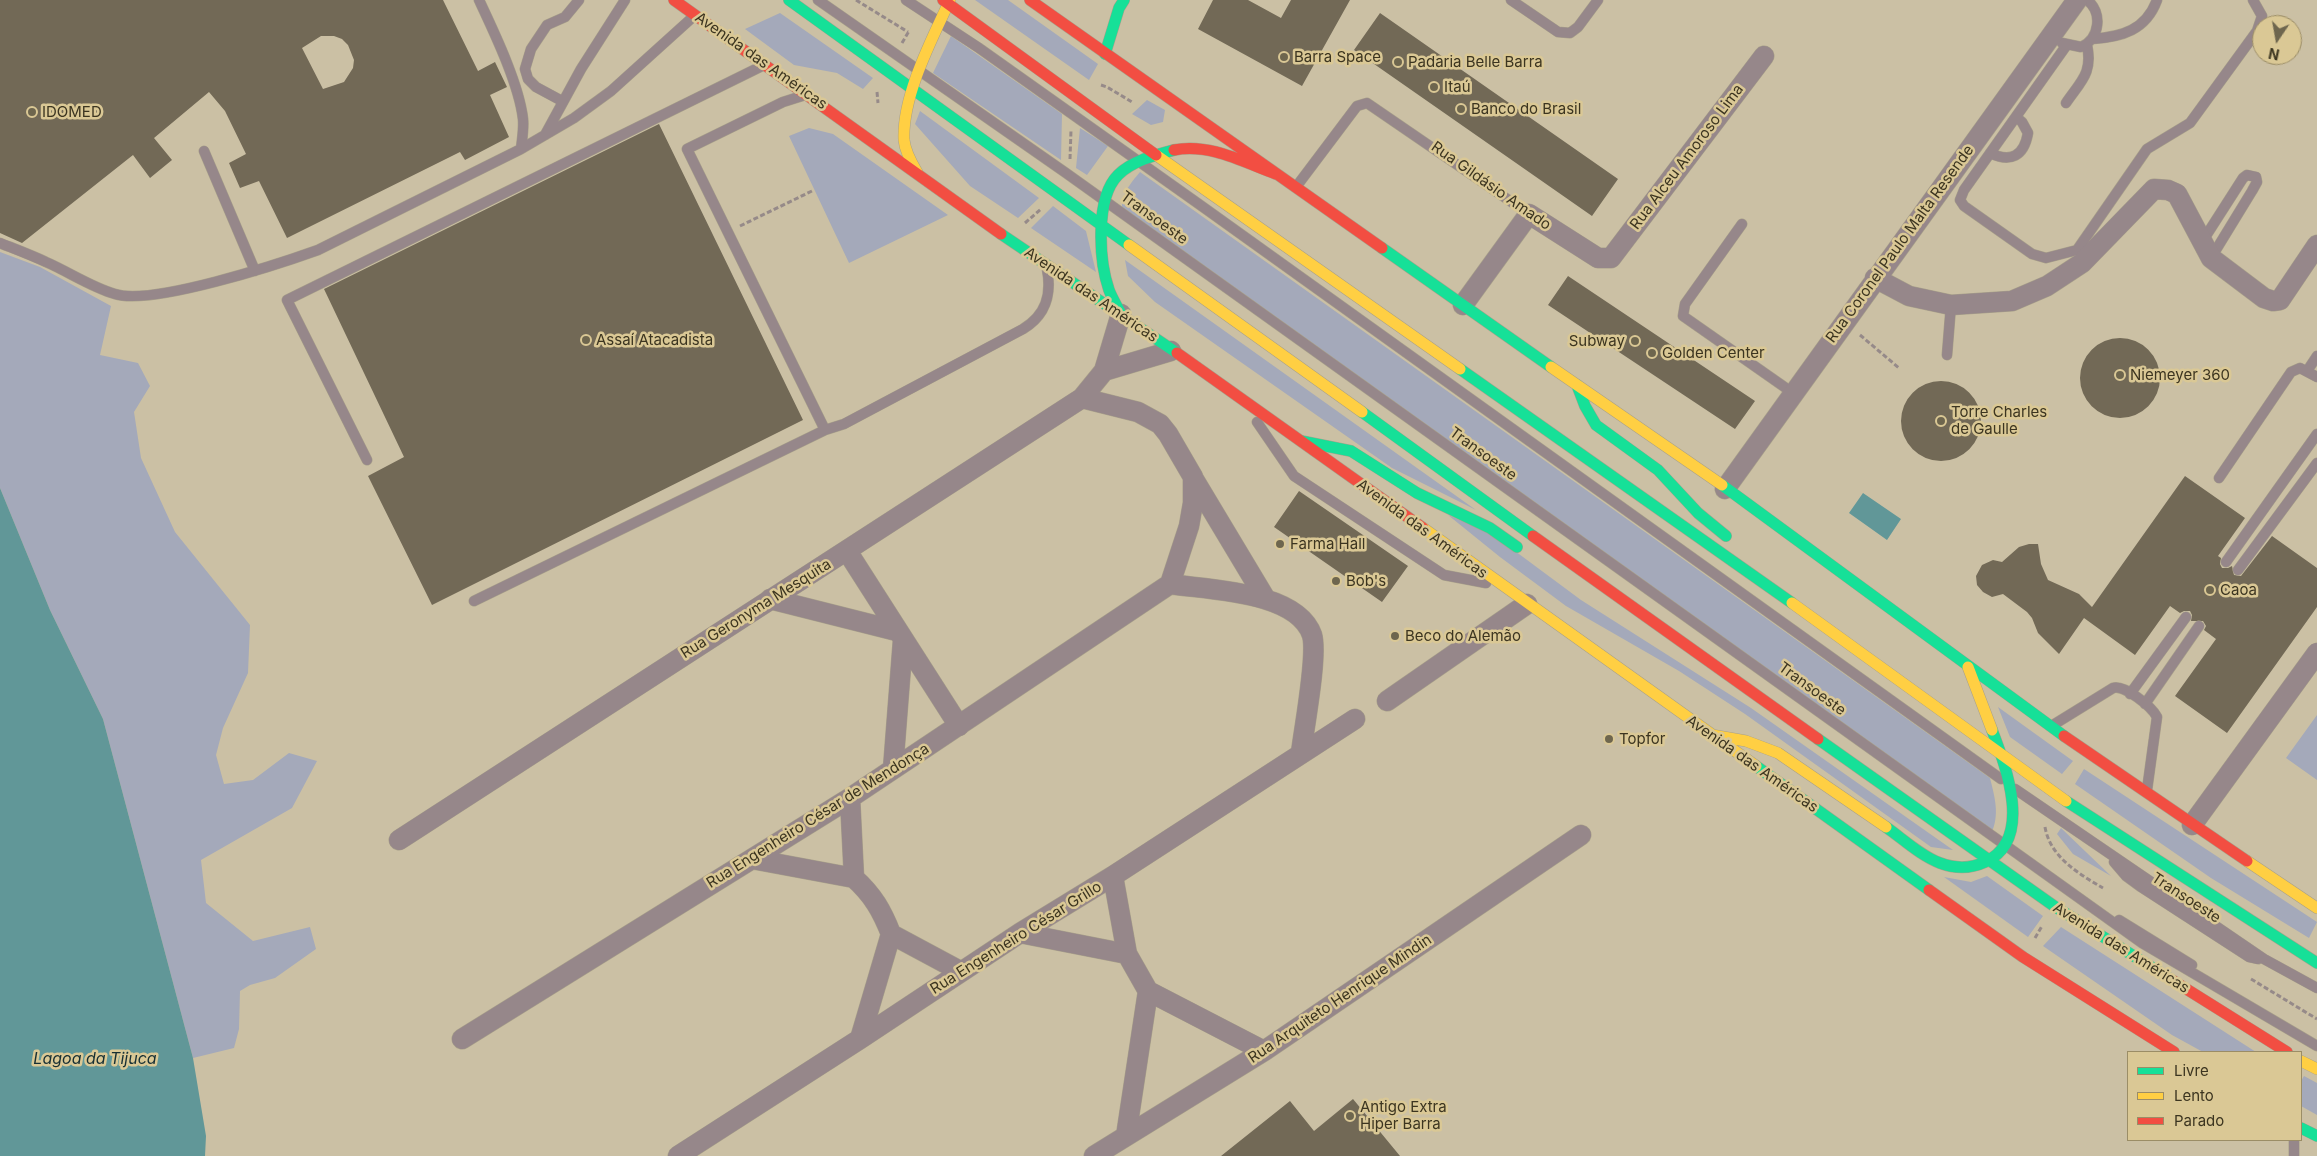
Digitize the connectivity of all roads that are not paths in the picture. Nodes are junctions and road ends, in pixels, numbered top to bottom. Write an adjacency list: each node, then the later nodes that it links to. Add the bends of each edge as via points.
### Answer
1 (479, 0): 32 (lane, via 498,38 521,106)
2 (579, 0): 28 (lane, via 565,17 547,25 531,49 525,69 528,79 536,87)
3 (625, 0): 28 (lane)
4 (674, 0): 17 (main road, Avenida das Américas)
5 (788, 0): 26 (main road, Avenida das Américas)
6 (818, 0): 18 (lane, Transoeste)
7 (822, 0): 18 (lane, Transoeste)
8 (906, 0): 19 (lane, Transoeste)
9 (1030, 0): 22 (main road)
10 (1124, 0): 22 (main road)
11 (1511, 0): 12 (lane, via 1558,32 1570,33)
12 (1598, 0)
13 (2157, 0): 21 (lane, via 2151,14 2131,32)
14 (2253, 0): 34 (lane, via 2262,16 2258,31 2190,123 2147,149 2077,250 2046,258 2032,254 1964,206 1961,196)
15 (948, 1): 19 (main road); 35 (main road)
16 (2089, 1): 20 (street, Rua Coronel Paulo Malta Resende); 21 (lane, via 2097,22)
17 (695, 15): 24 (main road, Avenida das Américas); 31 (lane, via 611,91)
18 (849, 21): 25 (lane, Transoeste)
19 (940, 22): 25 (main road); 36 (lane, Transoeste)
20 (2058, 41): 21 (lane, via 2081,47); 30 (lane); 50 (street, Rua Coronel Paulo Malta Resende)
21 (2090, 42): 29 (lane, via 2088,71)
22 (1105, 54): 38 (main road)
23 (1764, 56): 47 (street, Rua Alceu Amoroso Lima)
24 (765, 64): 27 (main road, Avenida das Américas); 67 (lane, via 287,300)
25 (920, 71): 26 (main road); 40 (lane, Transoeste)
26 (915, 90): 37 (main road, via 904,140); 43 (main road, Avenida das Américas)
27 (808, 95): 37 (main road, Avenida das Américas); 64 (lane, via 783,102 687,149)
28 (562, 101): 31 (lane)
29 (2066, 104)
30 (2016, 117): 34 (lane); 34 (lane, via 2028,133 2022,150 2009,158)
31 (545, 136): 32 (lane)
32 (521, 150): 49 (lane, via 318,250)
33 (204, 151): 49 (lane)
34 (1990, 153)
35 (1158, 155): 36 (main road); 38 (main road, via 1196,148); 75 (main road)
36 (1137, 162): 40 (main road, via 1119,174); 100 (lane, Transoeste)
37 (917, 172): 48 (main road, Avenida das Américas)
38 (1276, 174): 39 (main road)
39 (1296, 188): 41 (lane, Rua Gildásio Amado, via 1362,103 1373,105); 51 (main road)
40 (1105, 201): 43 (main road); 106 (lane, Transoeste)
41 (1529, 214): 47 (street, Rua Gildásio Amado, via 1598,258); 51 (street)
42 (1742, 224): 61 (lane, via 1685,304 1683,316)
43 (1103, 225): 53 (main road, via 1103,259 1109,290); 84 (main road, Avenida das Américas)
44 (0, 243): 49 (lane, via 116,295 134,297)
45 (2317, 245): 46 (street, via 2280,300 2273,301 2264,298)
46 (2206, 251): 46 (lane, via 2252,191 2256,178 2247,175 2243,178); 52 (street, via 2177,194 2154,189 2082,262 2047,286 2012,300)
47 (1611, 258)
48 (1047, 264): 53 (main road, Avenida das Américas); 64 (lane, via 1047,301 1034,323 844,424)
49 (255, 271)
50 (1875, 278): 52 (street, via 1909,296); 61 (street, Rua Coronel Paulo Malta Resende)
51 (1463, 305): 60 (main road)
52 (1951, 305): 55 (lane)
53 (1121, 314): 54 (main road, Avenida das Américas); 57 (street, Rua Geronyma Mesquita)
54 (1172, 351): 57 (street); 63 (main road, Avenida das Américas)
55 (1947, 355)
56 (2317, 356): 58 (lane)
57 (1104, 371): 62 (street, Rua Geronyma Mesquita)
58 (2307, 371): 59 (lane); 70 (lane, via 2300,368 2291,372)
59 (2317, 378)
60 (1577, 385): 71 (main road); 75 (main road, via 1596,425 1658,470 1698,513 1727,537)
61 (1793, 394): 71 (street, Rua Coronel Paulo Malta Resende)
62 (1082, 398): 69 (street, via 1138,412 1160,424); 72 (street, Rua Geronyma Mesquita)
63 (1244, 402): 66 (main road, Avenida das Américas); 78 (lane, via 1294,476 1444,575)
64 (825, 430): 81 (lane)
65 (2317, 434): 74 (lane)
66 (1301, 441): 73 (main road, via 1351,451 1417,493 1490,528); 78 (main road, Avenida das Américas)
67 (366, 460)
68 (2317, 463): 76 (lane)
69 (1193, 477): 77 (street, via 1189,526); 79 (street)
70 (2219, 478)
71 (1726, 489): 89 (main road)
72 (847, 552): 80 (street, Rua Geronyma Mesquita); 87 (street)
73 (1530, 555)
74 (2226, 562)
75 (1739, 564): 98 (main road)
76 (2238, 570)
77 (1170, 584): 79 (street); 94 (street, Rua Engenheiro César de Mendonça)
78 (1502, 586): 82 (main road, Avenida das Américas)
79 (1265, 598): 97 (street, via 1301,617 1312,635 1314,654)
80 (770, 599): 87 (street); 105 (street, Rua Geronyma Mesquita)
81 (474, 601)
82 (1527, 604): 91 (street); 96 (main road, Avenida das Américas)
83 (1611, 605): 84 (main road)
84 (1635, 609): 108 (main road, Avenida das Américas)
85 (2186, 617): 90 (lane)
86 (2199, 626): 92 (lane)
87 (900, 635): 94 (street); 99 (street)
88 (2317, 653): 103 (street)
89 (1968, 668): 95 (main road); 98 (main road)
90 (2130, 694): 92 (lane); 95 (lane, via 2116,687)
91 (1387, 701)
92 (2145, 704): 101 (lane, via 2157,717)
93 (1355, 719): 97 (street, Rua Engenheiro César Grillo)
94 (959, 726): 99 (street, Rua Engenheiro César de Mendonça)
95 (2050, 727): 101 (main road)
96 (1712, 735): 108 (main road, via 1758,743 1778,753 1948,867 1971,869); 123 (main road, Avenida das Américas, via 2023,957)
97 (1301, 753): 109 (street, Rua Engenheiro César Grillo)
98 (2000, 754): 100 (main road); 115 (main road, via 2068,803)
99 (893, 769): 102 (street, Rua Engenheiro César de Mendonça)
100 (2008, 784): 106 (main road, via 2013,814); 117 (lane, Transoeste, via 2101,849 2141,887 2252,959 2264,959)
101 (2146, 794): 103 (main road)
102 (850, 798): 107 (street, Rua Engenheiro César de Mendonça); 110 (street)
103 (2192, 825): 111 (main road)
104 (1581, 835): 122 (street, Rua Arquiteto Henrique Mindin)
105 (399, 840)
106 (2005, 846): 108 (main road); 121 (lane, Transoeste, via 2098,913 2116,918 2236,992 2251,1007)
107 (752, 859): 110 (street); 119 (street, Rua Engenheiro César de Mendonça)
108 (1989, 860): 124 (main road, Avenida das Américas, via 2054,906)
109 (1113, 876): 112 (street, Rua Engenheiro César Grillo); 114 (street)
110 (854, 878): 113 (street, via 876,900)
111 (2317, 908)
112 (1020, 933): 114 (street); 116 (street, Rua Engenheiro César Grillo)
113 (891, 934): 116 (street); 120 (street)
114 (1127, 954): 118 (street)
115 (2317, 963)
116 (960, 971): 120 (street, Rua Engenheiro César Grillo)
117 (2317, 988)
118 (1148, 991): 122 (street); 128 (street)
119 (462, 1039)
120 (860, 1039): 131 (street, Rua Engenheiro César Grillo)
121 (2317, 1046)
122 (1264, 1051): 128 (street, Rua Arquiteto Henrique Mindin)
123 (2172, 1051)
124 (2285, 1051)
125 (2302, 1062): 126 (main road)
126 (2317, 1069)
127 (2302, 1128): 129 (main road)
128 (1126, 1136): 132 (street, Rua Arquiteto Henrique Mindin)
129 (2317, 1136)
130 (2294, 1141): 133 (lane)
131 (678, 1156)
132 (1094, 1156)
133 (2294, 1156)

